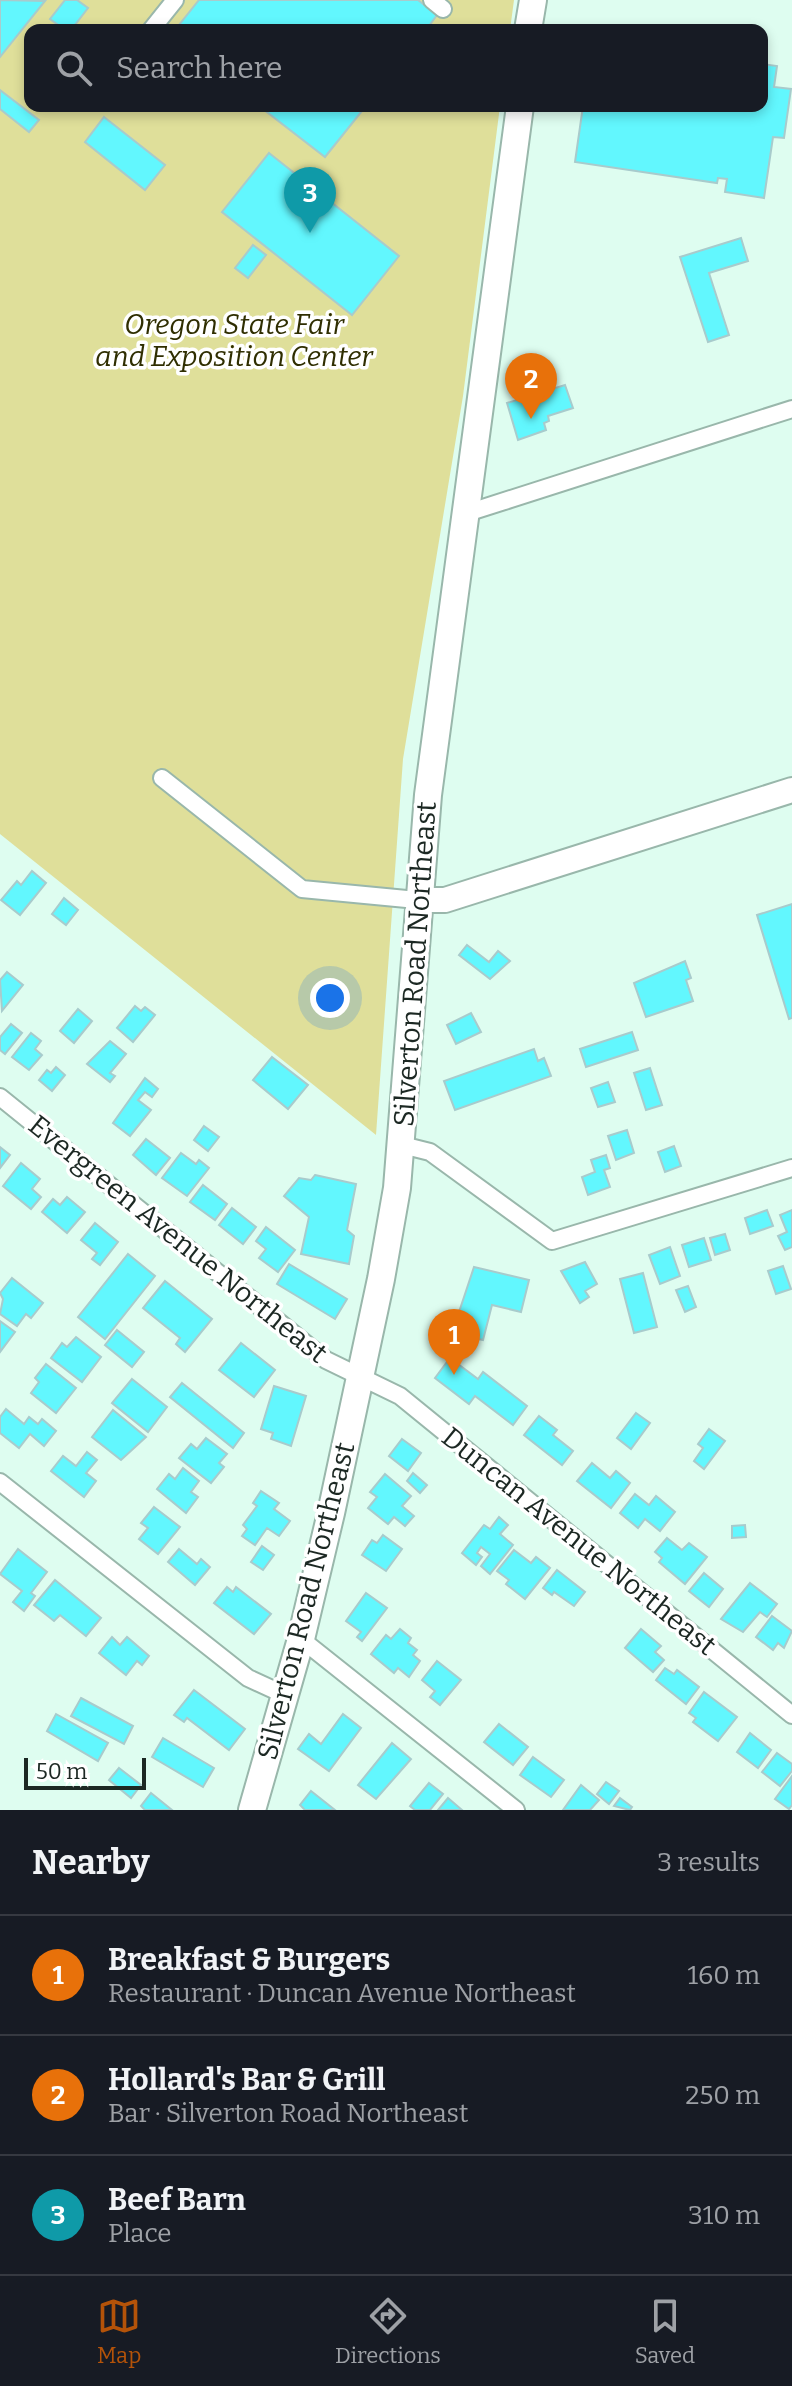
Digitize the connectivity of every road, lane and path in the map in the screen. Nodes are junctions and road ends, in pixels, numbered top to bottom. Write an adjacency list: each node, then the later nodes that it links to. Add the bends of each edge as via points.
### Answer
1 (175, 0): 3 (street)
2 (533, 0): 4 (main road)
3 (156, 24)
4 (529, 24)
5 (519, 112): 7 (main road, Silverton Road Northeast)
6 (792, 409): 7 (street)
7 (467, 513): 10 (main road, Silverton Road Northeast)
8 (162, 778): 10 (street, via 302,889)
9 (792, 790): 10 (street, via 445,900)
10 (417, 900): 12 (main road, Silverton Road Northeast)
11 (0, 1097): 14 (street, Evergreen Avenue Northeast, via 326,1360)
12 (402, 1145): 13 (street, via 430,1152 552,1241); 14 (main road, Silverton Road Northeast)
13 (792, 1168)
14 (360, 1376): 16 (main road, Silverton Road Northeast); 18 (street, Duncan Avenue Northeast, via 400,1396)
15 (0, 1482): 17 (street, via 248,1678)
16 (301, 1639): 17 (main road, Silverton Road Northeast); 20 (street)
17 (285, 1695): 19 (main road, Silverton Road Northeast)
18 (792, 1715)
19 (252, 1810)
20 (516, 1810)

